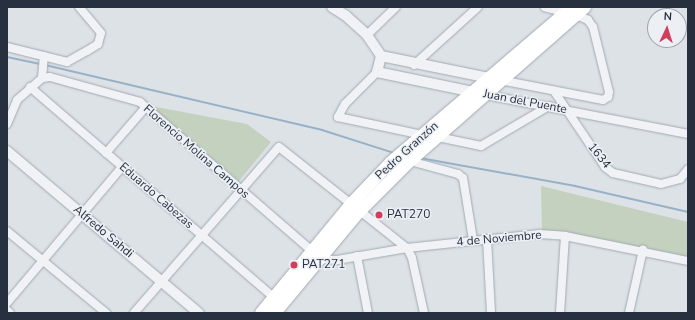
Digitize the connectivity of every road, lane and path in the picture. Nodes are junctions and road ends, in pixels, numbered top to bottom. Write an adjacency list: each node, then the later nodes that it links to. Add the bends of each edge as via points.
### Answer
1 (79, 7): 9 (street, via 97,26 101,40 67,62)
2 (332, 7): 7 (street, via 346,15)
3 (396, 7): 7 (street)
4 (478, 7): 11 (street)
5 (545, 7): 6 (street)
6 (575, 10): 14 (main road, Pedro Granzón); 16 (street, Juan del Puente, via 588,20 593,28 609,92 603,100)
7 (367, 35): 10 (street)
8 (7, 47): 9 (street)
9 (44, 56): 13 (street)
10 (381, 56): 11 (street, Juan del Puente); 12 (street)
11 (414, 65): 14 (street, Juan del Puente)
12 (377, 72): 17 (street, Juan del Puente); 23 (street, via 345,104 338,117)
13 (42, 78): 15 (street); 20 (street, Florencio Molina Campos, via 50,77 130,98)
14 (495, 79): 16 (street, Juan del Puente); 17 (main road, Pedro Granzón); 18 (main road, Pedro Granzón)
15 (30, 87): 22 (street, via 18,100); 27 (street, Eduardo Cabezas)
16 (554, 91): 21 (street, 1634)
17 (473, 92): 18 (street, Juan del Puente); 23 (main road, Pedro Granzón)
18 (486, 95): 19 (street, Juan del Puente); 25 (main road, Pedro Granzón)
19 (549, 106): 21 (street, Juan del Puente); 25 (street, via 481,146)
20 (145, 108): 27 (street); 31 (street, Florencio Molina Campos)
21 (565, 110): 24 (street, Juan del Puente); 30 (street, 1634, via 605,167 613,173 661,184 680,179)
22 (7, 124)
23 (423, 134): 32 (main road, Pedro Granzón, via 391,162)
24 (688, 134)
25 (438, 138): 28 (main road, Pedro Granzón)
26 (7, 151): 33 (street, Alfredo Sahdi)
27 (106, 153): 29 (street, Eduardo Cabezas)
28 (410, 160): 32 (main road, Pedro Granzón); 38 (street, via 458,174 465,184)
29 (122, 167): 33 (street); 35 (street, Eduardo Cabezas)
30 (688, 169)
31 (240, 190): 32 (street, via 279,147); 35 (street); 41 (street, Florencio Molina Campos)
32 (355, 209): 39 (street); 41 (main road, Pedro Granzón)
33 (82, 214): 43 (street); 45 (street, Alfredo Sahdi)
34 (7, 231): 43 (street)
35 (201, 235): 45 (street); 47 (street, Eduardo Cabezas)
36 (565, 236): 37 (street, 4 de Noviembre, via 539,234); 40 (street, 4 de Noviembre); 57 (street)
37 (487, 239): 38 (street, 4 de Noviembre); 56 (street)
38 (473, 240): 39 (street, 4 de Noviembre)
39 (407, 248): 42 (street, 4 de Noviembre); 55 (street, via 412,258)
40 (643, 250): 44 (street, 4 de Noviembre); 58 (street)
41 (316, 255): 42 (street, 4 de Noviembre, via 337,260); 47 (main road, Pedro Granzón)
42 (357, 256): 54 (street)
43 (43, 261): 46 (street); 50 (street)
44 (688, 261)
45 (161, 281): 51 (street); 52 (street, Alfredo Sahdi)
46 (7, 303)
47 (277, 305): 53 (main road, Pedro Granzón)
48 (7, 310): 49 (street)
49 (10, 313)
50 (106, 313)
51 (134, 313)
52 (199, 313)
53 (260, 313)
54 (368, 313)
55 (424, 313)
56 (491, 313)
57 (560, 313)
58 (629, 313)

